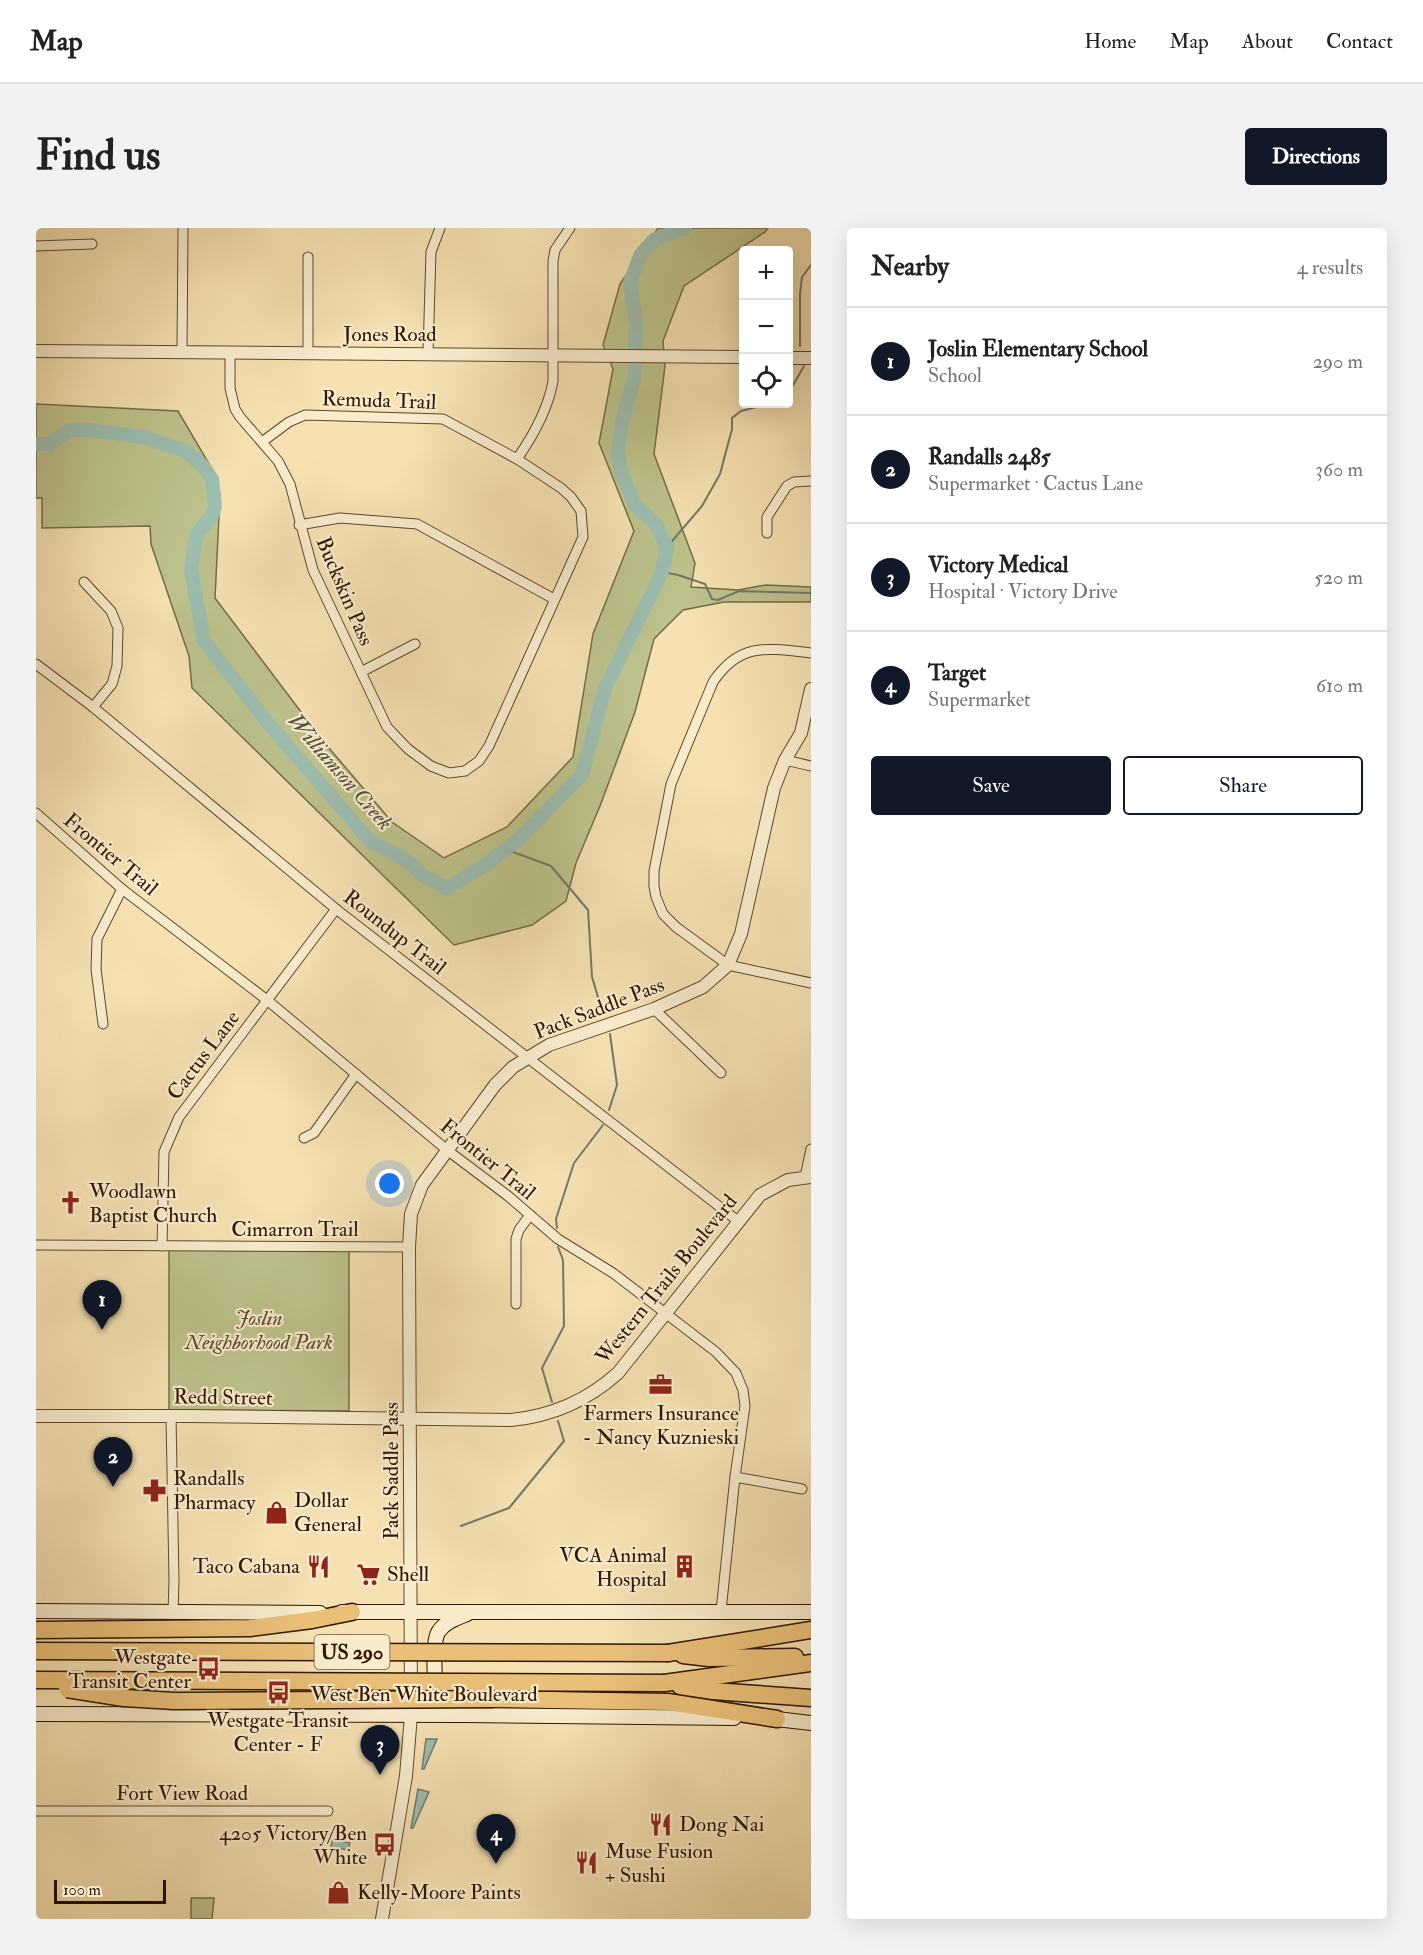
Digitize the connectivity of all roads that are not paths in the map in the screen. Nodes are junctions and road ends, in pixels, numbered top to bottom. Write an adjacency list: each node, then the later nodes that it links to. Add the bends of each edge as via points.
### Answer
1 (183, 228): 8 (street)
2 (440, 228): 11 (street, via 431,252)
3 (570, 228): 12 (street, via 553,261)
4 (92, 244): 5 (street)
5 (36, 246)
6 (308, 257): 10 (street)
7 (36, 351): 8 (street, Jones Road)
8 (182, 351): 9 (street, Jones Road)
9 (230, 352): 10 (street, Jones Road); 16 (street, Buckskin Pass, via 230,388 235,409)
10 (308, 353): 11 (street, Jones Road)
11 (428, 353): 12 (street, Jones Road)
12 (552, 355): 13 (street, Jones Road); 17 (street, via 551,394)
13 (739, 357)
14 (793, 358): 15 (street)
15 (811, 358)
16 (262, 442): 17 (street, Remuda Trail, via 305,415 443,419); 19 (street, Buckskin Pass, via 278,460 290,484)
17 (517, 459): 22 (street, Remuda Trail, via 561,488 581,510 583,537)
18 (811, 481): 20 (street, via 787,486 767,517)
19 (299, 525): 22 (street, via 340,518 417,524); 26 (street, Buckskin Pass, via 313,570)
20 (768, 533)
21 (84, 582): 28 (street, via 111,611 118,628 117,666 112,684)
22 (554, 599): 26 (street, Buckskin Pass, via 489,746 478,762 465,771 449,773 431,766 408,748 387,727)
23 (415, 644): 26 (street)
24 (811, 653): 34 (street, via 768,648 739,655 722,668 712,682 671,784 654,871 656,897 663,914 676,927)
25 (36, 664): 28 (street, Roundup Trail)
26 (361, 672)
27 (811, 689): 29 (street, Pack Saddle Pass, via 801,733)
28 (93, 707): 33 (street, Roundup Trail)
29 (785, 760): 30 (street); 34 (street, Pack Saddle Pass, via 774,788 741,934)
30 (811, 766)
31 (36, 813): 32 (street, Frontier Trail)
32 (123, 889): 36 (street, Frontier Trail); 38 (street, via 97,939 96,969)
33 (336, 909): 36 (street, Cactus Lane); 39 (street, Roundup Trail)
34 (728, 965): 35 (street); 37 (street, Pack Saddle Pass, via 703,987)
35 (811, 983)
36 (267, 1000): 41 (street, Frontier Trail); 49 (street, Cactus Lane, via 179,1117 164,1152)
37 (654, 1010): 39 (street, Pack Saddle Pass, via 549,1045); 40 (street)
38 (103, 1024)
39 (527, 1057): 44 (street, Pack Saddle Pass, via 495,1085); 47 (street, Roundup Trail)
40 (721, 1073)
41 (356, 1074): 42 (street, via 314,1133); 44 (street, Frontier Trail)
42 (304, 1138)
43 (811, 1149): 45 (street)
44 (447, 1150): 46 (street, Frontier Trail); 50 (street, Pack Saddle Pass, via 414,1203)
45 (808, 1177): 47 (street, Western Trails Boulevard, via 769,1188)
46 (530, 1215): 51 (street, via 516,1239); 52 (street, Frontier Trail, via 568,1247 603,1266)
47 (738, 1221): 52 (street, Western Trails Boulevard)
48 (36, 1245): 49 (street, Cimarron Trail)
49 (162, 1246): 50 (street, Cimarron Trail)
50 (409, 1247): 55 (street, Pack Saddle Pass)
51 (516, 1304)
52 (666, 1313): 55 (street, Western Trails Boulevard, via 618,1373 568,1407 511,1420); 56 (street, Frontier Trail, via 724,1359 740,1382 745,1415)
53 (36, 1416): 54 (street, Redd Street)
54 (171, 1416): 55 (street, Redd Street); 64 (street)
55 (410, 1418): 59 (street, Pack Saddle Pass)
56 (735, 1477): 57 (street); 60 (street, Frontier Trail)
57 (802, 1489)
58 (43, 1611): 64 (main road); 65 (main road)
59 (411, 1611): 61 (main road); 62 (main road); 76 (street, Pack Saddle Pass)
60 (721, 1611): 62 (main road); 63 (main road)
61 (352, 1612): 64 (main road); 66 (highway, via 250,1628)
62 (471, 1612): 77 (main road, via 446,1623 435,1636 435,1684 439,1697)
63 (809, 1612)
64 (172, 1613)
65 (36, 1618)
66 (43, 1630)
67 (811, 1630): 69 (highway, US 290)
68 (36, 1651): 69 (highway, US 290, bridge)
69 (668, 1653): 70 (highway, via 709,1658)
70 (811, 1657)
71 (811, 1663): 73 (highway, US 290)
72 (36, 1682): 73 (highway, US 290, bridge); 78 (highway, bridge, via 124,1698 174,1701 562,1698 668,1702)
73 (664, 1683): 74 (highway, via 713,1692)
74 (811, 1698)
75 (36, 1714): 76 (main road, West Ben White Boulevard)
76 (411, 1715): 77 (main road, West Ben White Boulevard); 82 (street, Pack Saddle Pass, via 406,1776)
77 (462, 1715): 78 (main road, West Ben White Boulevard)
78 (777, 1719): 79 (main road, West Ben White Boulevard)
79 (811, 1723)
80 (36, 1811): 81 (street, Fort View Road)
81 (328, 1811)
82 (382, 1919)

